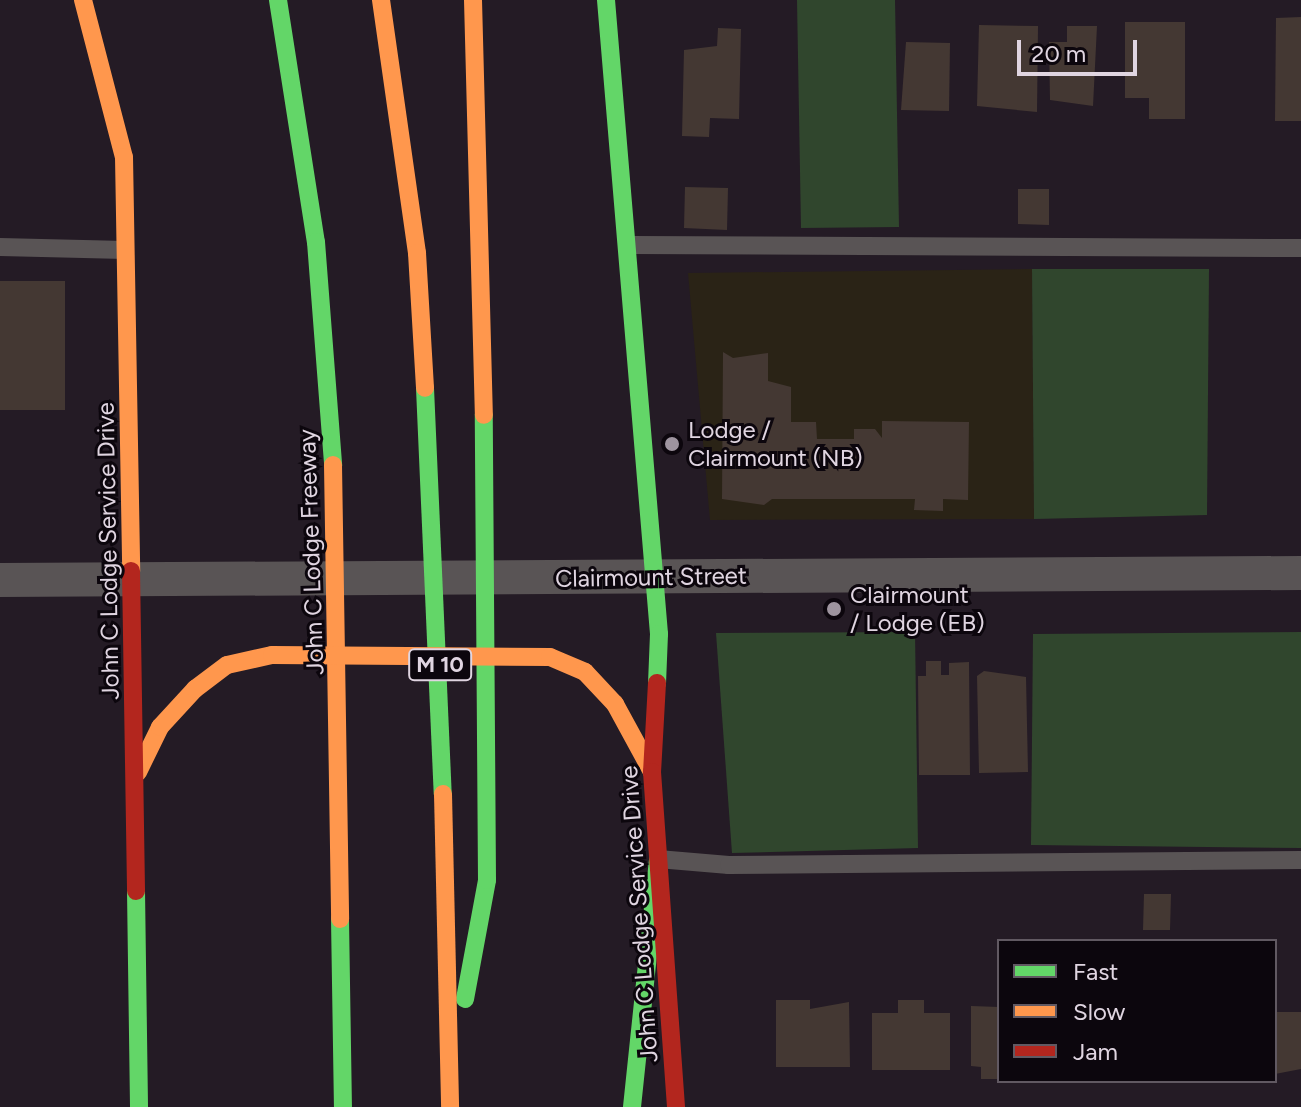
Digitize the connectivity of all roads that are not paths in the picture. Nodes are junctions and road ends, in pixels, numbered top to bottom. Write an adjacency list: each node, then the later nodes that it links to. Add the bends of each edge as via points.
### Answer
1 (83, 0): 9 (main road, John C Lodge Service Drive, via 124,157)
2 (278, 0): 20 (main road, John C Lodge Freeway, via 316,242 333,446)
3 (381, 0): 18 (main road, M 10, via 417,253 440,647)
4 (473, 0): 18 (main road, via 482,141 487,880)
5 (606, 0): 6 (main road, John C Lodge Service Drive)
6 (630, 245): 8 (lane); 11 (main road, John C Lodge Service Drive)
7 (0, 247): 9 (lane)
8 (1301, 248)
9 (126, 250): 13 (main road, John C Lodge Service Drive)
10 (1301, 573): 11 (street, Clairmount Street)
11 (653, 577): 13 (street, Clairmount Street); 14 (main road, John C Lodge Service Drive, via 659,634)
12 (0, 580): 13 (street, Clairmount Street)
13 (134, 580): 15 (main road, John C Lodge Service Drive)
14 (652, 772): 15 (main road, via 615,704 585,672 521,656 272,655 227,665 195,689 160,727); 16 (main road, John C Lodge Service Drive)
15 (136, 778): 19 (main road, John C Lodge Service Drive)
16 (658, 859): 17 (lane, via 729,865); 22 (main road); 23 (main road, John C Lodge Service Drive)
17 (1301, 860)
18 (450, 1077): 21 (main road, M 10)
19 (139, 1107)
20 (343, 1107)
21 (450, 1107)
22 (632, 1107)
23 (676, 1107)

